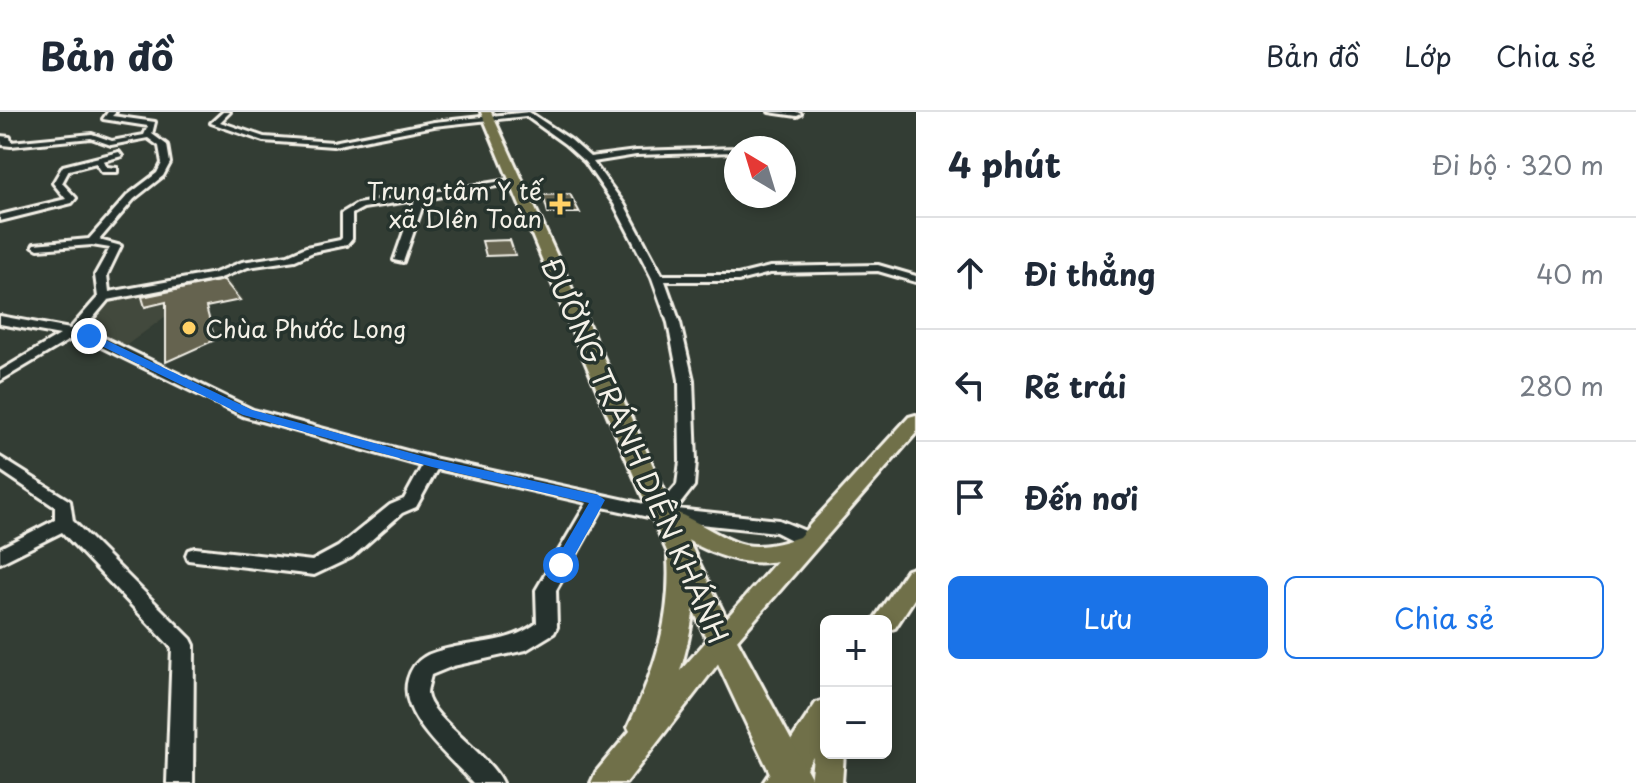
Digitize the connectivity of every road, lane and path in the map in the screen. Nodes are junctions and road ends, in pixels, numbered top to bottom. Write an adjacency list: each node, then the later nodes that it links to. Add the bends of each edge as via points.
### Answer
1 (113, 112): 7 (street, via 106,117 152,124)
2 (227, 112): 6 (street, via 215,123 263,139 305,144 333,144)
3 (772, 112): 5 (street)
4 (526, 113): 6 (street); 12 (street)
5 (797, 114)
6 (487, 115): 14 (highway, ĐƯỜNG TRÁNH DIÊN KHÁNH)
7 (149, 136): 8 (street, via 111,143 92,136 17,144); 17 (street, via 163,145 165,166)
8 (0, 138)
9 (724, 150): 12 (street)
10 (119, 154): 11 (street)
11 (97, 159): 13 (street, via 105,170); 16 (street, via 70,166 58,178 69,201)
12 (588, 160): 20 (street, via 619,204)
13 (114, 170)
14 (515, 182): 15 (street); 30 (highway, ĐƯỜNG TRÁNH DIÊN KHÁNH)
15 (421, 197): 19 (street); 22 (street, via 354,208 347,213 346,241 339,245 246,264 218,276)
16 (0, 218)
17 (92, 242): 18 (street); 22 (street, via 116,246 101,275)
18 (38, 246)
19 (399, 260)
20 (658, 278): 21 (street, via 878,268); 30 (street, via 684,366 688,461 685,486)
21 (916, 279)
22 (104, 297): 24 (street)
23 (0, 320): 24 (street)
24 (74, 332): 25 (street); 28 (street, via 248,413)
25 (0, 377)
26 (916, 421): 32 (main road)
27 (0, 462): 31 (street, via 64,505)
28 (432, 463): 29 (street); 34 (street, via 410,503 345,552 314,568)
29 (598, 500): 30 (street); 44 (street, via 546,590 547,627 537,637 505,649 439,659 422,669 416,695 423,712)
30 (662, 514): 32 (street, via 779,526); 32 (main road, via 706,542 747,555 777,555); 33 (highway, ĐƯỜNG TRÁNH DIÊN KHÁNH)
31 (64, 523): 35 (street); 43 (street, via 183,645)
32 (810, 541): 38 (main road)
33 (678, 545): 38 (highway, ĐƯỜNG TRÁNH DIÊN KHÁNH); 40 (main road, via 678,629 660,687)
34 (195, 555)
35 (0, 556)
36 (916, 576): 37 (main road)
37 (890, 615)
38 (721, 640): 40 (main road); 42 (highway, ĐƯỜNG TRÁNH DIÊN KHÁNH)
39 (820, 722): 42 (main road)
40 (628, 758): 45 (main road)
41 (828, 759): 46 (main road)
42 (788, 778)
43 (180, 783)
44 (489, 783)
45 (607, 783)
46 (826, 783)

